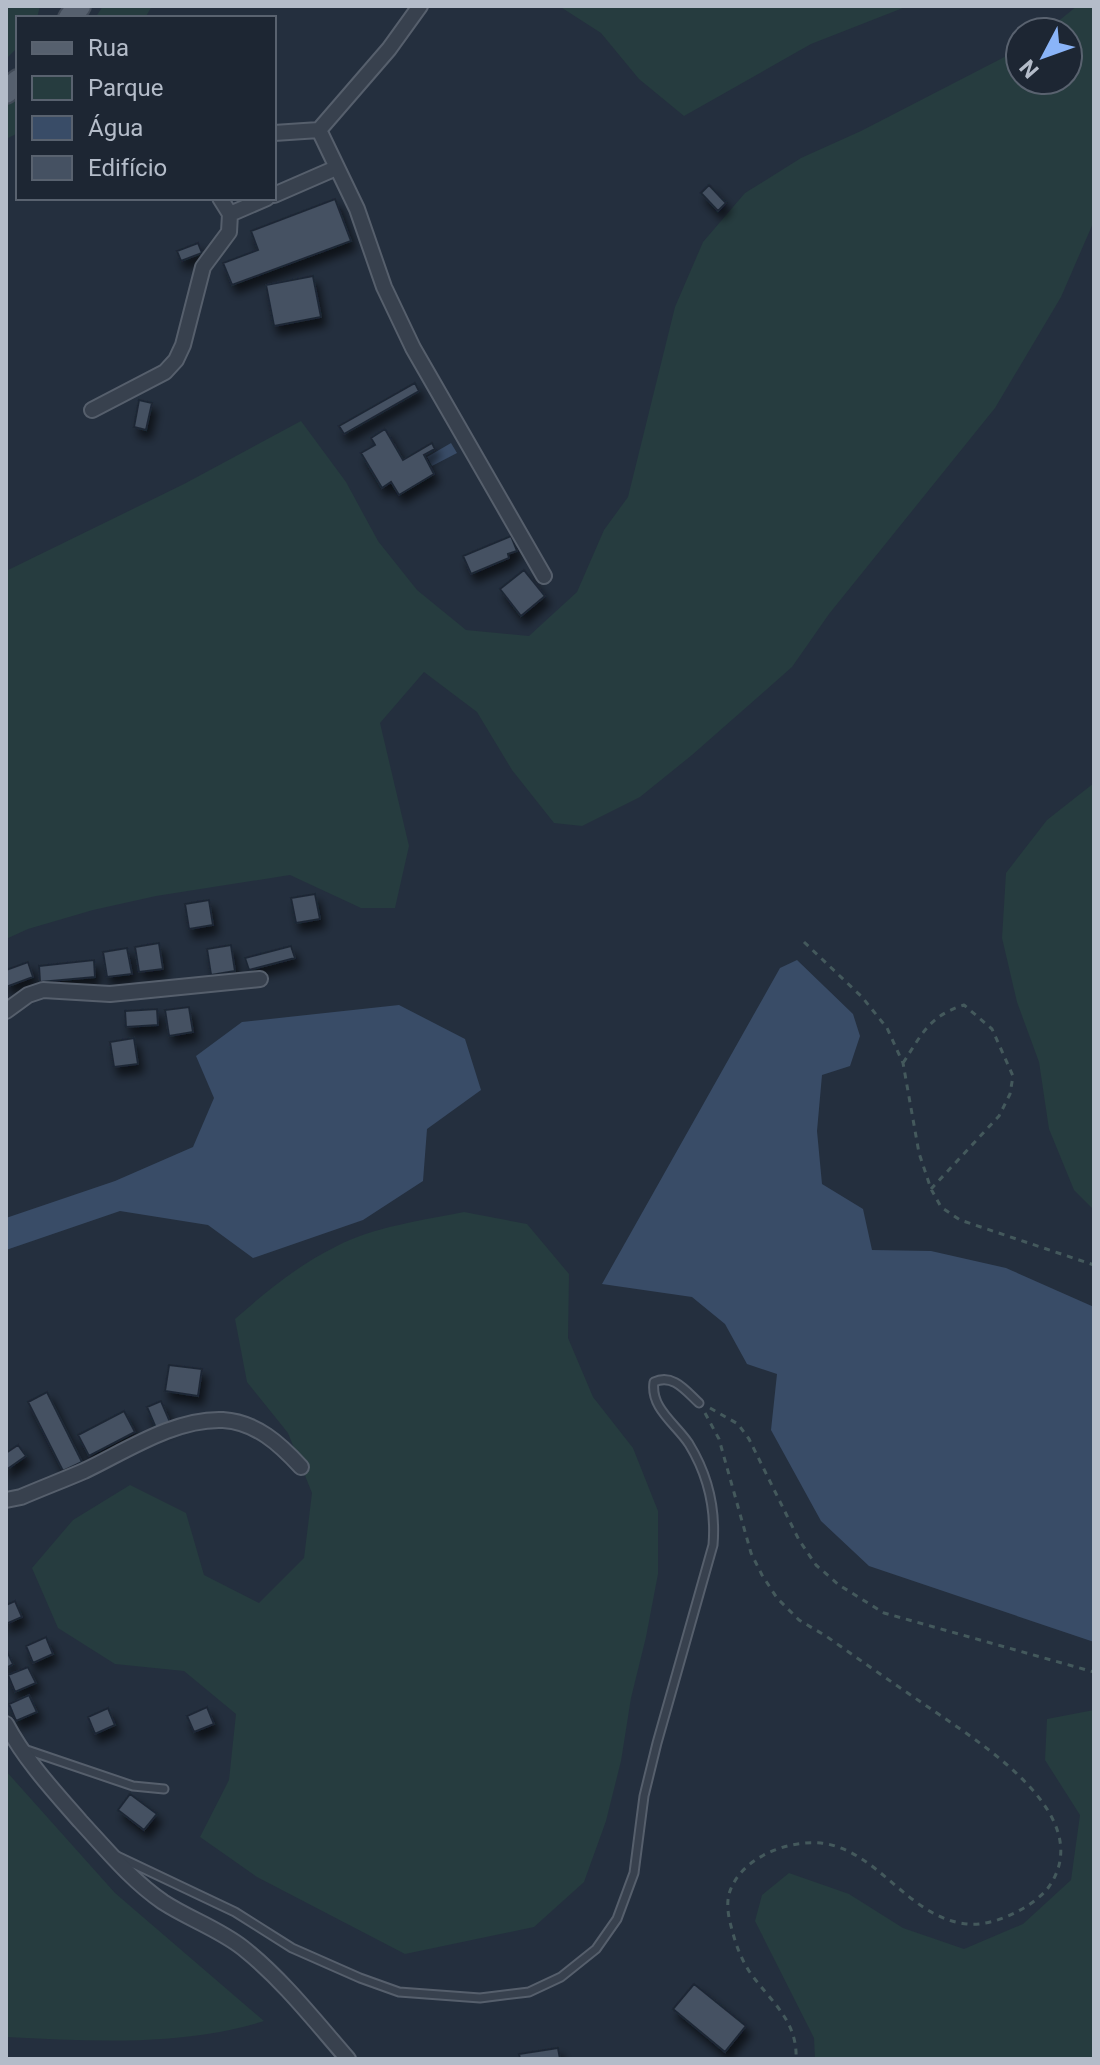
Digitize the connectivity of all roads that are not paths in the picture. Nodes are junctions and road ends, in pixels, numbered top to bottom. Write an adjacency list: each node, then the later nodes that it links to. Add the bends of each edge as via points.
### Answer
1 (420, 6): 2 (street)
2 (319, 130): 3 (street); 4 (street)
3 (276, 133)
4 (336, 168): 5 (street); 10 (street, via 413,348)
5 (276, 194)
6 (221, 200): 8 (street)
7 (262, 200): 8 (street)
8 (230, 214): 9 (street, via 226,238 203,267 176,360 165,372)
9 (92, 410)
10 (544, 576)
11 (260, 979): 12 (street, via 110,994 43,990)
12 (6, 1011)
13 (699, 1403): 19 (lane, via 673,1380 654,1382 657,1404 689,1445 713,1501 713,1545 644,1796 634,1873 617,1919 596,1949 561,1977 529,1992 492,1997 399,1992 292,1948 235,1912)
14 (301, 1467): 15 (street, via 257,1429 226,1420 201,1421)
15 (6, 1500)
16 (6, 1724): 17 (street)
17 (18, 1747): 18 (lane, via 133,1786); 19 (street)
18 (164, 1789)
19 (108, 1852): 20 (street, via 163,1902 240,1945 285,1986)
20 (348, 2059)

